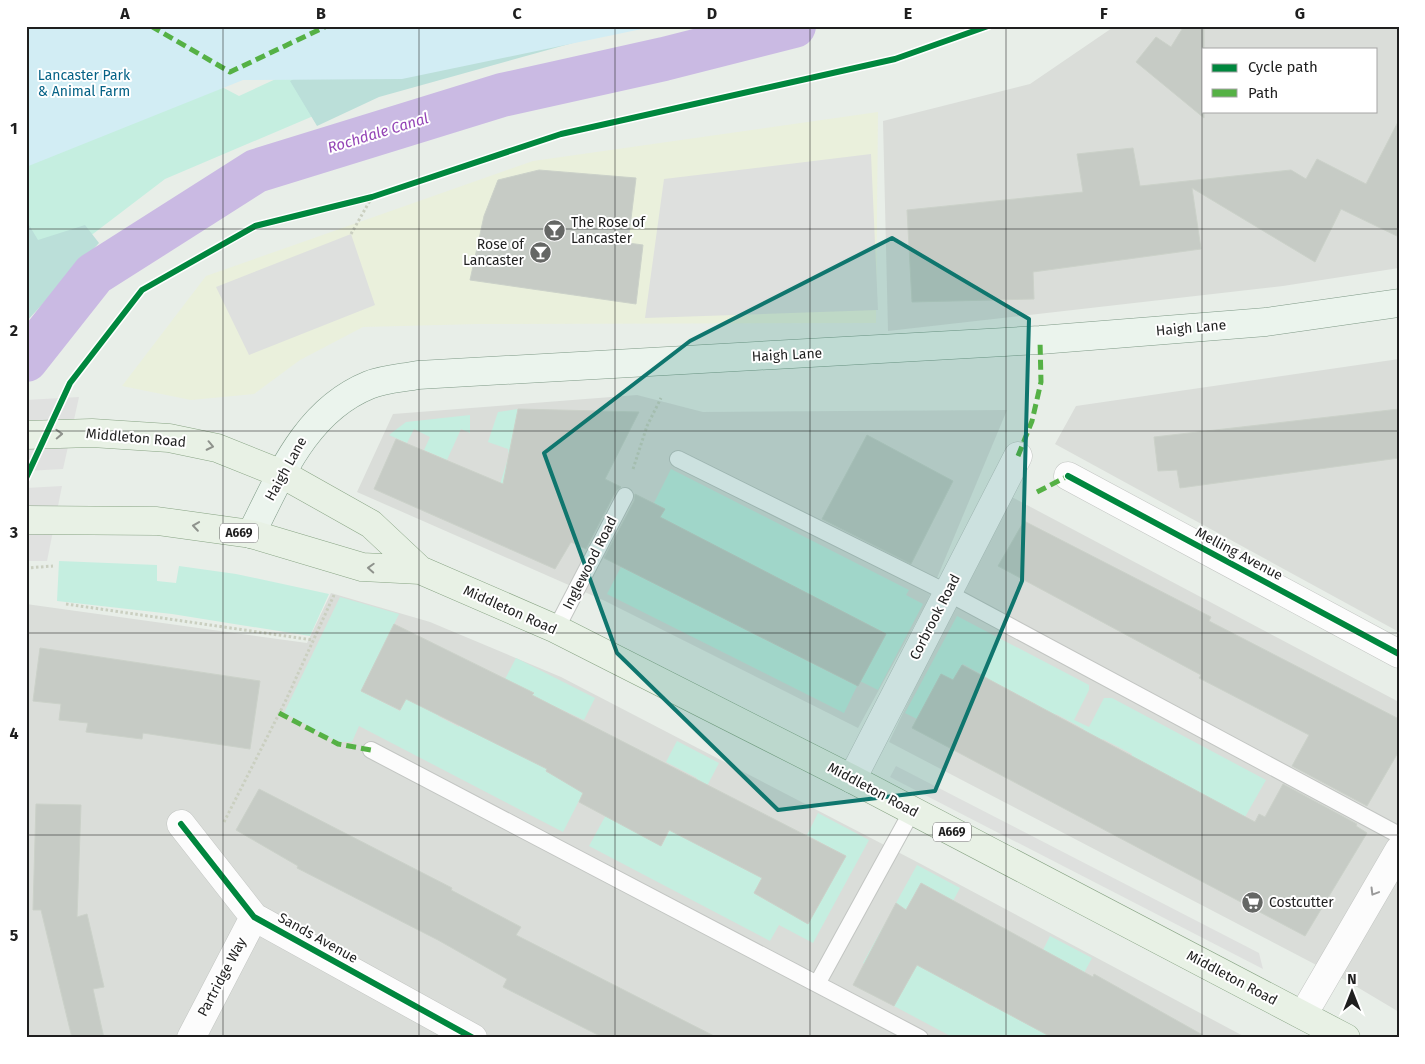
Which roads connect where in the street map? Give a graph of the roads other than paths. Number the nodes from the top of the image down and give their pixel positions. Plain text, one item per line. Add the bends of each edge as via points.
1 (1399, 304) edge
2 (26, 435) edge
3 (1018, 456) dead end
4 (678, 459) dead end
5 (282, 474) junction
6 (1068, 476) dead end
7 (625, 496) road end
8 (26, 520) edge
9 (251, 534) junction
10 (420, 570) junction
11 (948, 593) junction
12 (556, 630) junction
13 (1399, 654) edge
14 (371, 750) dead end
15 (852, 779) junction
16 (912, 811) junction
17 (181, 824) dead end
18 (1399, 836) edge
19 (1399, 850) edge
20 (254, 916) junction
21 (817, 984) junction
22 (1303, 1015) junction
23 (191, 1038) edge
24 (473, 1038) edge
25 (920, 1038) edge
26 (1346, 1038) edge

1 - 5 main road, Haigh Lane via 1266,322 1040,340 418,375 370,384 336,404 304,435
2 -> 5 main road, Middleton Road / A669 via 92,433 169,438 217,448
3 - 11 street, Corbrook Road
4 - 11 lane
5 - 9 main road, Haigh Lane
5 - 10 main road, Middleton Road / A669 via 371,524
6 - 13 street, Melling Avenue
7 - 12 lane, Inglewood Road
9 -> 8 main road, Middleton Road / A669 via 157,521
10 -> 9 main road, Middleton Road / A669 via 362,568
10 - 12 main road, Middleton Road / A669
11 - 15 street, Corbrook Road
11 - 18 lane
12 - 15 main road, Middleton Road / A669
14 - 21 lane
15 - 16 main road, Middleton Road / A669
16 - 21 lane
16 - 22 main road, Middleton Road / A669
17 - 20 street, Sands Avenue
19 -> 22 street
20 - 23 street, Partridge Way
20 - 24 street, Sands Avenue
21 - 25 lane
22 - 26 main road, Middleton Road / A669

